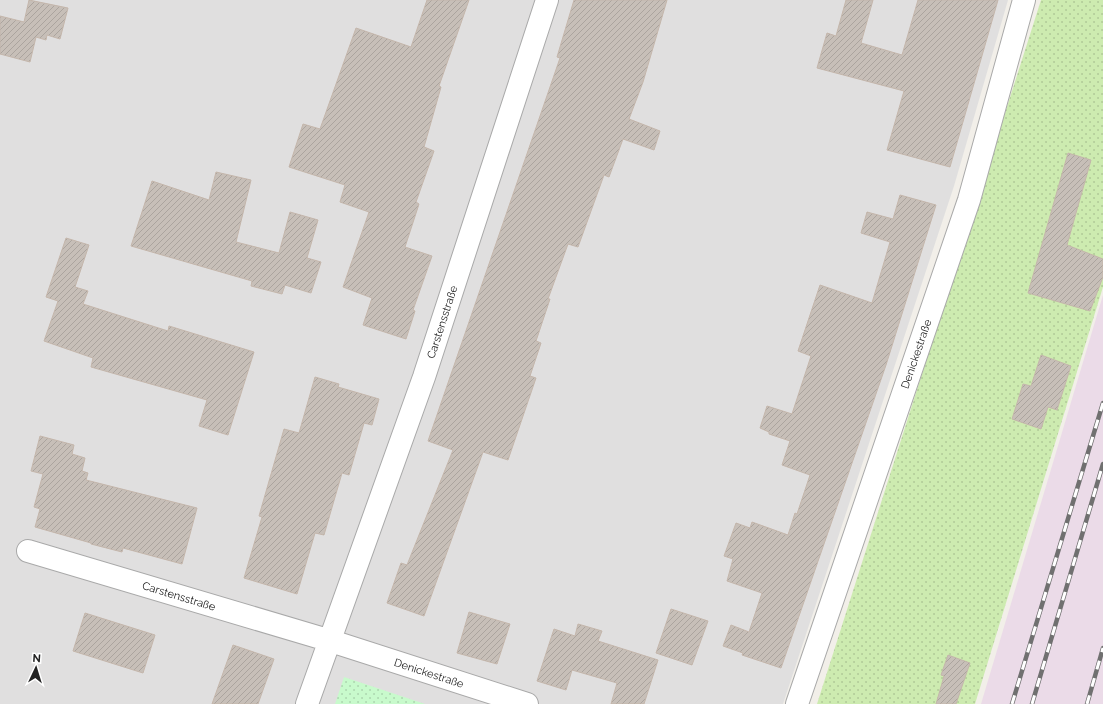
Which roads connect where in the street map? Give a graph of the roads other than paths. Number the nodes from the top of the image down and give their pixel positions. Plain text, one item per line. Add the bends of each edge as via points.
1 (547, 0) edge
2 (1024, 0) edge
3 (28, 551) dead end
4 (331, 641) junction
5 (307, 704) edge
6 (527, 704) edge
7 (797, 704) edge

1 - 4 street, Carstensstraße via 424,377
2 - 7 street, Denickestraße via 969,200
3 - 4 street, Carstensstraße
4 - 5 street, Carstensstraße
4 - 6 street, Denickestraße

